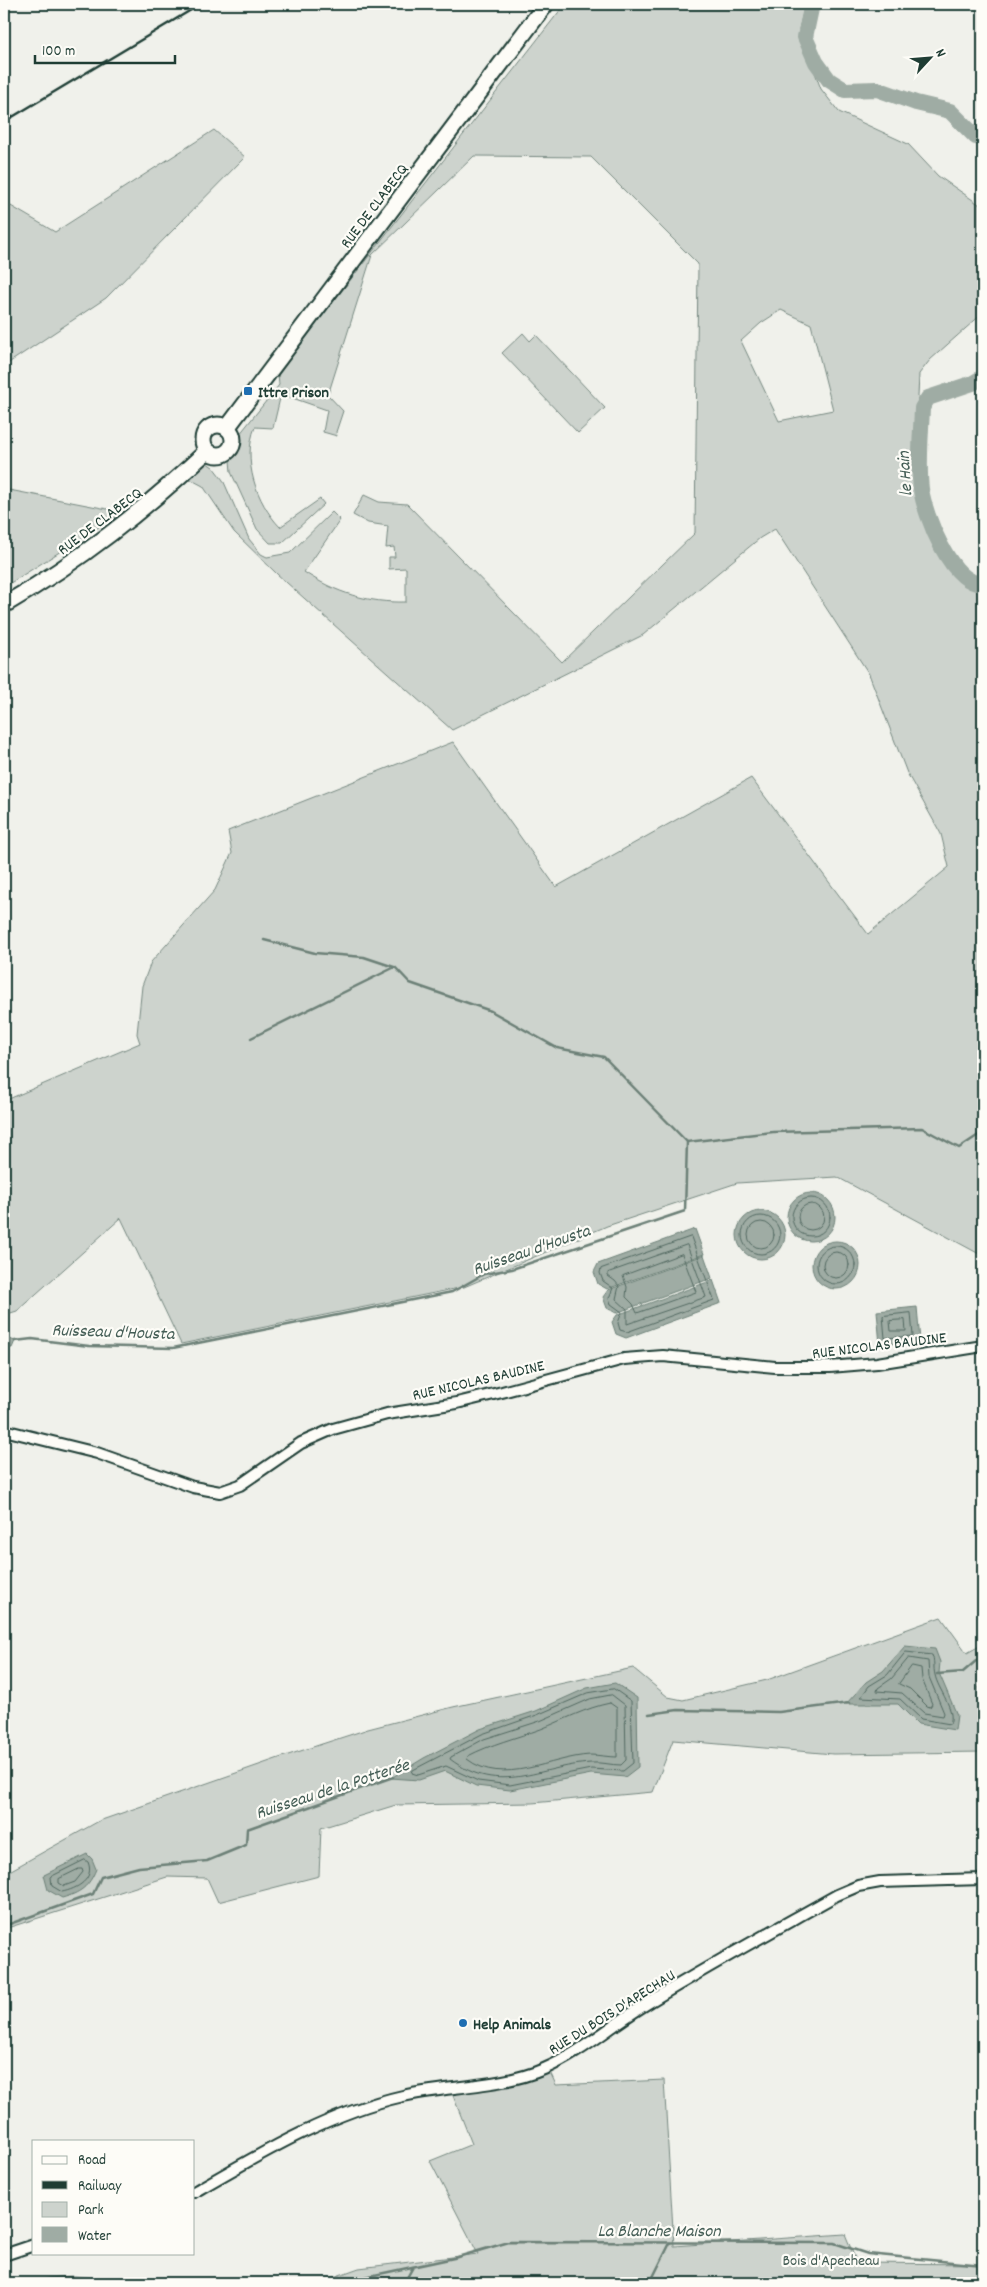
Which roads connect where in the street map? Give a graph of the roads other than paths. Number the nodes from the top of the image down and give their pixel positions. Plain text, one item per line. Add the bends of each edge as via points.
1 (546, 4) edge
2 (227, 428) junction
3 (207, 451) junction
4 (4, 605) edge
5 (983, 1346) edge
6 (4, 1430) edge
7 (983, 1878) edge
8 (195, 2191) edge
9 (32, 2246) edge
10 (4, 2255) edge

1 - 2 street, RUE DE CLABECQ
2 - 3 street via 218,424 208,428 202,436
2 - 3 street via 233,438 230,449 220,455
3 - 4 street, RUE DE CLABECQ via 120,528 68,566
5 - 6 street, RUE NICOLAS BAUDINE via 830,1367 775,1367 663,1356 624,1359 457,1403 387,1414 333,1429 301,1443 240,1485 220,1492 193,1488 97,1453
7 - 8 street, RUE DU BOIS D'APECHAU via 906,1880 858,1886 641,2007 550,2066 526,2076 423,2092 383,2102 330,2121 277,2146
9 - 10 street

